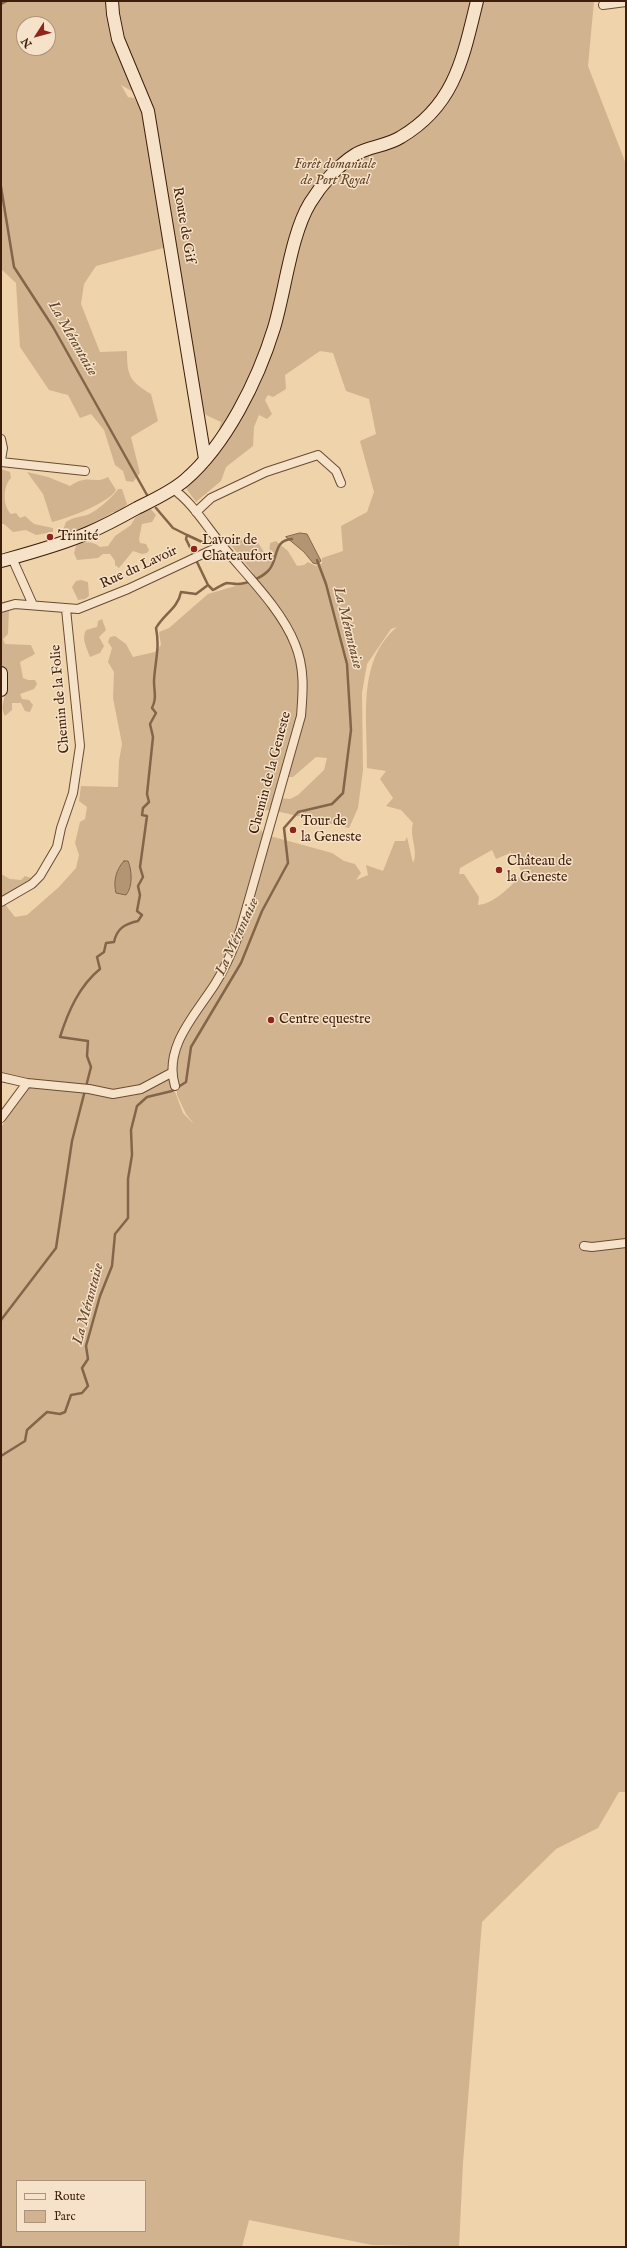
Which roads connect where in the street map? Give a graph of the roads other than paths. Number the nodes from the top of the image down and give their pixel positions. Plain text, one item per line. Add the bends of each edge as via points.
1 (112, 1) edge
2 (477, 1) edge
3 (626, 2) edge
4 (602, 5) dead end
5 (1, 439) edge
6 (205, 459) junction
7 (1, 461) edge
8 (85, 471) dead end
9 (341, 483) dead end
10 (173, 489) junction
11 (196, 512) junction
12 (222, 545) junction
13 (7, 560) edge
14 (33, 605) junction
15 (1, 608) edge
16 (66, 609) junction
17 (1, 673) edge
18 (1, 690) edge
19 (1, 902) edge
20 (171, 1073) junction
21 (1, 1077) edge
22 (27, 1083) junction
23 (175, 1086) dead end
24 (1, 1118) edge
25 (626, 1243) edge
26 (584, 1246) dead end

1 - 6 main road, Route de Gif via 118,39 148,111
2 - 6 main road via 465,51 447,95 435,110 401,137 356,154 338,169 310,204 300,225 274,328 248,390 231,422
3 - 4 street
5 - 7 street
6 - 10 main road
7 - 8 street
9 - 11 street via 336,472 318,455 266,472 211,498
10 - 11 street, Chemin de la Geneste
10 - 13 main road via 93,531
11 - 12 street, Chemin de la Geneste
12 - 16 street, Rue du Lavoir via 128,589 78,609
12 - 20 street, Chemin de la Geneste via 282,620 296,645 302,675 301,716 230,957 181,1036
13 - 14 street
14 - 15 street, Rue du Lavoir via 14,604
14 - 16 street, Rue du Lavoir
16 - 19 street, Chemin de la Folie via 80,746 73,793 57,847 40,876 32,884
17 - 18 main road
20 - 22 street via 141,1089 113,1094
20 - 23 street
21 - 22 street
22 - 24 street
25 - 26 street

